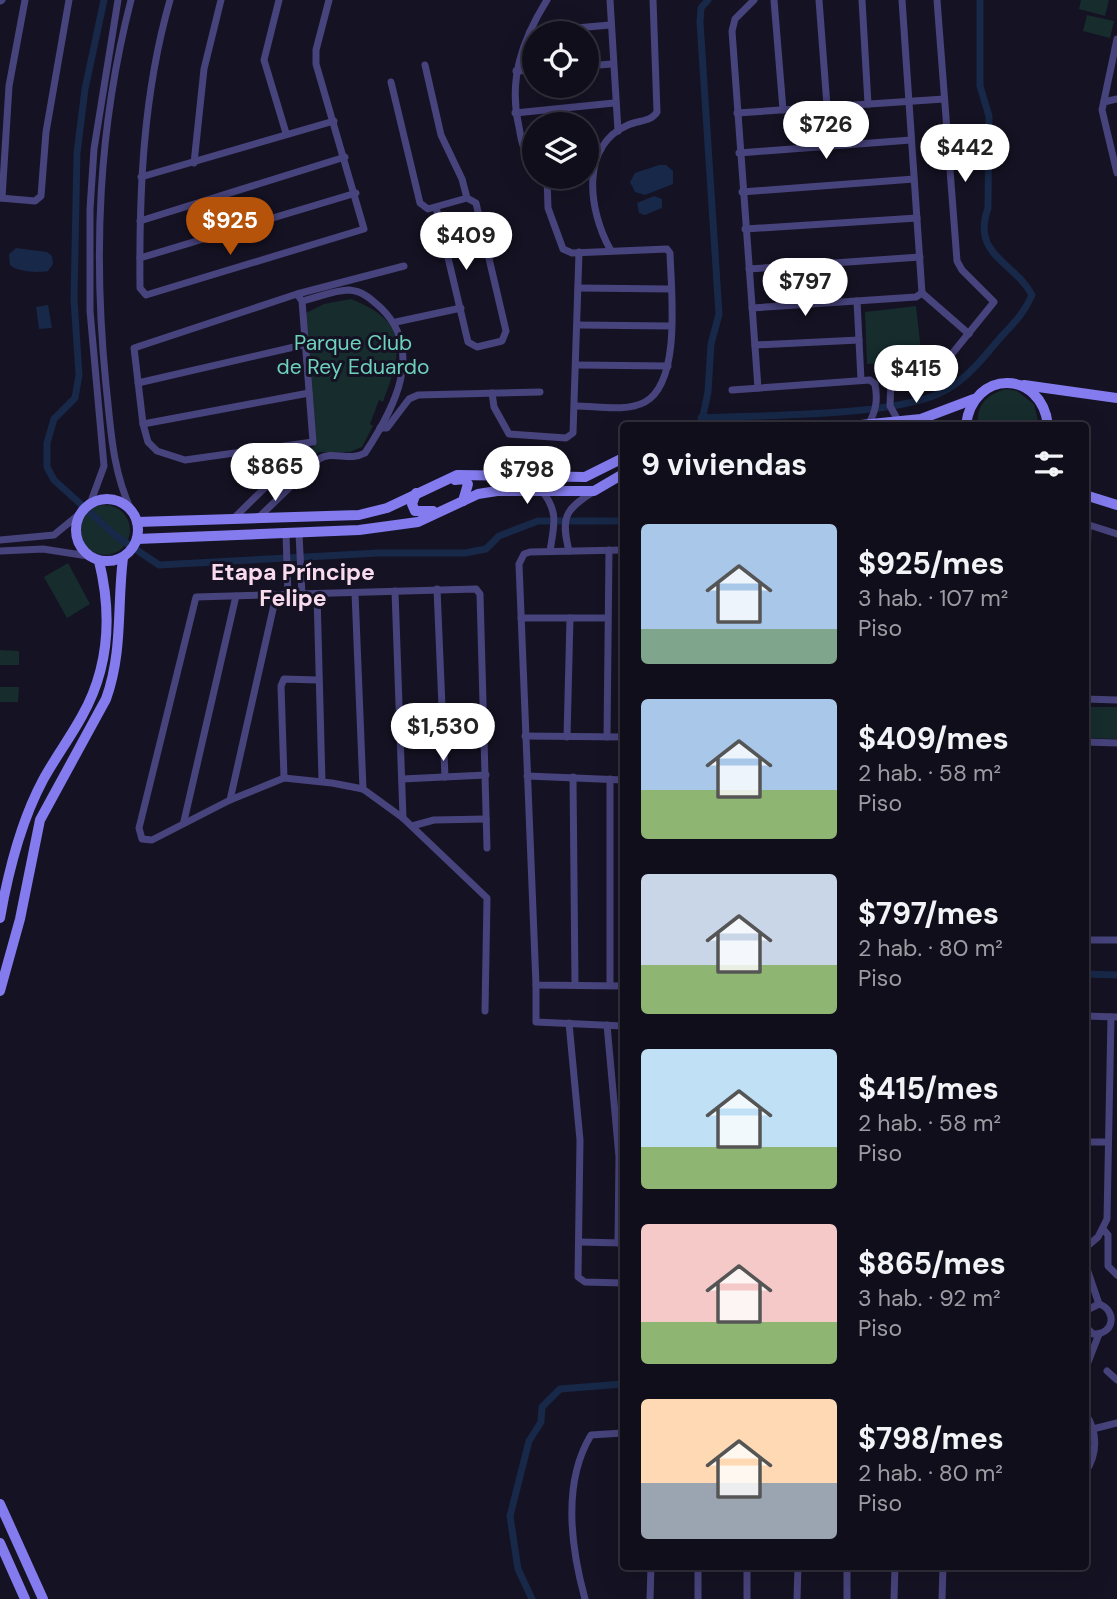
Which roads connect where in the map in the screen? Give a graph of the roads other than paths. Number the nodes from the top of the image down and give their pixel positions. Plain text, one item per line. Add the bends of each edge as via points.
1 (25, 0) edge
2 (69, 0) edge
3 (118, 0) edge
4 (131, 0) edge
5 (170, 0) edge
6 (221, 0) edge
7 (279, 0) edge
8 (329, 0) edge
9 (547, 0) edge
10 (610, 0) edge
11 (653, 0) edge
12 (754, 0) edge
13 (774, 0) edge
14 (819, 0) edge
15 (862, 0) edge
16 (902, 0) edge
17 (937, 0) edge
18 (536, 21) edge
19 (610, 25) junction
20 (599, 26) edge
21 (1117, 39) edge
22 (1116, 53) edge
23 (522, 54) edge
24 (612, 64) junction
25 (425, 65) dead end
26 (599, 65) edge
27 (516, 71) junction
28 (522, 71) edge
29 (391, 82) dead end
30 (944, 99) junction
31 (1117, 99) edge
32 (909, 102) junction
33 (1104, 102) junction
34 (614, 103) junction
35 (868, 104) junction
36 (827, 107) junction
37 (783, 110) junction
38 (516, 113) junction
39 (737, 113) junction
40 (334, 121) junction
41 (618, 131) junction
42 (286, 133) junction
43 (911, 140) junction
44 (522, 141) edge
45 (601, 149) joint
46 (1115, 149) edge
47 (739, 153) junction
48 (345, 158) junction
49 (194, 163) junction
50 (1117, 173) edge
51 (141, 177) junction
52 (914, 179) junction
53 (547, 189) edge
54 (742, 192) junction
55 (356, 194) junction
56 (1, 198) edge
57 (467, 198) junction
58 (436, 207) junction
59 (917, 218) junction
60 (140, 221) junction
61 (745, 229) junction
62 (610, 249) junction
63 (579, 252) junction
64 (920, 257) junction
65 (140, 258) junction
66 (404, 266) dead end
67 (748, 269) junction
68 (578, 288) junction
69 (671, 289) junction
70 (922, 292) junction
71 (299, 298) junction
72 (857, 301) junction
73 (461, 308) junction
74 (752, 308) junction
75 (396, 322) junction
76 (578, 325) junction
77 (671, 326) junction
78 (969, 334) junction
79 (859, 340) junction
80 (307, 344) junction
81 (755, 345) junction
82 (576, 365) junction
83 (668, 366) junction
84 (861, 380) junction
85 (138, 383) junction
86 (1016, 384) junction
87 (758, 388) junction
88 (732, 390) dead end
89 (540, 392) dead end
90 (309, 393) junction
91 (492, 393) junction
92 (1117, 398) edge
93 (974, 399) junction
94 (576, 406) junction
95 (870, 422) edge
96 (899, 422) joint
97 (967, 422) edge
98 (1047, 422) edge
99 (143, 424) junction
100 (380, 428) junction
101 (296, 446) junction
102 (620, 460) edge
103 (276, 476) junction
104 (620, 476) edge
105 (435, 484) junction
106 (288, 487) junction
107 (542, 491) junction
108 (594, 491) junction
109 (259, 492) junction
110 (416, 493) junction
111 (1089, 496) edge
112 (463, 501) junction
113 (90, 504) junction
114 (272, 504) junction
115 (1117, 505) edge
116 (451, 507) junction
117 (131, 510) junction
118 (82, 512) junction
119 (233, 519) junction
120 (258, 519) junction
121 (137, 522) junction
122 (1089, 526) edge
123 (299, 533) junction
124 (286, 534) junction
125 (1117, 534) edge
126 (137, 538) junction
127 (0, 540) edge
128 (609, 550) junction
129 (620, 550) edge
130 (0, 551) edge
131 (550, 551) junction
132 (569, 551) junction
133 (89, 555) junction
134 (123, 558) junction
135 (99, 561) junction
136 (288, 572) junction
137 (300, 572) junction
138 (438, 589) junction
139 (395, 591) junction
140 (355, 593) junction
141 (317, 594) junction
142 (302, 595) junction
143 (236, 596) junction
144 (276, 596) junction
145 (288, 596) junction
146 (522, 618) junction
147 (570, 618) junction
148 (607, 618) junction
149 (317, 680) junction
150 (1089, 699) edge
151 (1117, 700) edge
152 (525, 736) junction
153 (567, 737) junction
154 (607, 737) junction
155 (620, 737) edge
156 (1089, 742) edge
157 (1117, 743) edge
158 (486, 775) junction
159 (527, 776) junction
160 (445, 777) junction
161 (284, 778) junction
162 (573, 778) junction
163 (402, 779) junction
164 (610, 779) junction
165 (620, 780) edge
166 (321, 781) junction
167 (363, 789) junction
168 (230, 800) junction
169 (403, 818) junction
170 (486, 819) junction
171 (184, 821) junction
172 (412, 826) junction
173 (487, 848) dead end
174 (0, 918) edge
175 (1089, 940) edge
176 (1117, 940) edge
177 (575, 984) junction
178 (536, 985) junction
179 (610, 985) junction
180 (620, 986) edge
181 (0, 991) edge
182 (485, 1011) dead end
183 (1089, 1016) edge
184 (1114, 1017) edge
185 (569, 1023) junction
186 (607, 1025) junction
187 (620, 1026) edge
188 (1089, 1142) edge
189 (1108, 1142) junction
190 (1107, 1177) junction
191 (1117, 1177) edge
192 (1103, 1229) junction
193 (579, 1242) junction
194 (620, 1243) edge
195 (1089, 1244) edge
196 (1089, 1275) edge
197 (1117, 1275) edge
198 (620, 1283) edge
199 (1099, 1304) junction
200 (1089, 1306) edge
201 (1115, 1312) edge
202 (1114, 1327) edge
203 (1089, 1331) edge
204 (1099, 1334) junction
205 (1089, 1360) edge
206 (1107, 1371) dead end
207 (1117, 1380) edge
208 (1089, 1421) edge
209 (1117, 1423) edge
210 (1093, 1429) junction
211 (620, 1433) edge
212 (1089, 1464) edge
213 (0, 1504) edge
214 (0, 1543) edge
215 (651, 1570) edge
216 (698, 1570) edge
217 (747, 1570) edge
218 (798, 1570) edge
219 (847, 1570) edge
220 (895, 1570) edge
221 (943, 1570) edge
222 (24, 1599) edge
223 (43, 1599) edge
224 (585, 1599) edge
225 (650, 1599) edge
226 (698, 1599) edge
227 (747, 1599) edge
228 (797, 1599) edge
229 (847, 1599) edge
230 (894, 1599) edge
231 (942, 1599) edge

1 - 56 street via 9,86
2 - 56 street via 46,132 41,196 34,201
3 - 113 street via 103,82 90,209 90,311 104,466
4 - 117 street via 103,147 98,258 114,466
5 - 51 street via 149,95
6 - 49 street via 204,69
7 - 42 street via 264,60
8 - 40 street via 315,58
9 - 18 street
10 - 19 street
11 - 41 street via 657,112 653,118
12 - 39 street via 733,24
13 - 37 street
14 - 36 street
15 - 35 street
16 - 32 street
17 - 30 street
19 - 20 street
19 - 24 street
21 - 22 street
22 - 33 street
23 - 27 street
24 - 26 street
24 - 34 street
25 - 57 street via 441,135
27 - 28 street
27 - 38 street
29 - 58 street via 420,203 428,209
30 - 32 street
30 - 78 street via 957,261 995,302
31 - 33 street
32 - 35 street
32 - 43 street
33 - 46 street via 1102,110
34 - 38 street
34 - 41 street
35 - 36 street
36 - 37 street
37 - 39 street
38 - 44 street
39 - 47 street
40 - 42 street
40 - 48 street
41 - 45 street
42 - 49 street
43 - 47 street
43 - 52 street
45 - 62 street via 593,174 594,202
46 - 50 street
47 - 54 street
48 - 55 street
48 - 60 street
49 - 51 street
51 - 60 street
52 - 54 street
52 - 59 street
53 - 63 street via 557,240 567,251
54 - 61 street
55 - 65 street
55 - 65 street via 365,225 362,232 168,290 142,293
57 - 58 street
57 - 73 street via 477,203 505,338 470,346
58 - 73 street
59 - 61 street
59 - 64 street
60 - 65 street
61 - 67 street
62 - 63 street
62 - 69 street via 669,250
63 - 68 street
64 - 67 street
64 - 70 street
66 - 71 street
67 - 74 street
68 - 69 street
68 - 76 street
69 - 77 street
70 - 72 street via 916,297
70 - 78 street
71 - 75 street via 357,291 369,296
71 - 80 street
71 - 85 street via 134,348
72 - 74 street
72 - 79 street
73 - 75 street
74 - 81 street
75 - 100 street via 403,342 403,366
76 - 77 street
76 - 82 street
77 - 83 street
78 - 96 street via 932,369 891,380 890,406
79 - 81 street
79 - 84 street
80 - 85 street
80 - 90 street
81 - 87 street
82 - 83 street
82 - 94 street
83 - 94 street via 659,390 646,402 630,407
84 - 87 street
84 - 95 street via 874,382 877,392
85 - 99 street
86 - 92 street
86 - 93 street via 993,385
86 - 98 street via 1040,399
87 - 88 street
89 - 91 street
90 - 99 street
90 - 101 street via 313,442
91 - 94 street via 504,430 516,436 569,437
91 - 100 street via 418,395 387,428
93 - 96 street via 921,419
93 - 97 street
99 - 101 street via 148,442 157,451 185,460
100 - 106 street via 365,453 350,458 324,456
101 - 103 street via 291,462
102 - 105 street via 585,477 472,474
103 - 106 street
103 - 109 street
104 - 108 street
105 - 110 street
105 - 112 street via 466,480 469,488
106 - 114 street
107 - 108 street
107 - 112 street via 497,491
107 - 131 street via 555,514
108 - 132 street via 570,506 565,533
109 - 114 street
109 - 119 street
110 - 116 street via 412,508 418,512
110 - 120 street via 387,508 359,515
111 - 115 street
112 - 116 street
113 - 117 street via 104,499 119,501
113 - 118 street
114 - 120 street
116 - 123 street via 418,522
117 - 121 street
118 - 127 street via 54,536
118 - 133 street via 76,535
119 - 120 street
119 - 121 street
121 - 126 street
122 - 125 street
123 - 124 street
123 - 137 street
124 - 126 street
124 - 136 street
126 - 134 street
128 - 129 street
128 - 132 street
128 - 148 street
130 - 133 street via 43,549
131 - 132 street
131 - 146 street via 530,552 520,560
133 - 135 street
134 - 135 street
134 - 181 street via 114,678 40,820
135 - 174 street via 107,625 97,686 30,808
136 - 137 street
136 - 145 street
137 - 142 street
138 - 139 street
138 - 158 street via 472,587 480,594
138 - 160 street
139 - 140 street
139 - 163 street
140 - 141 street
140 - 167 street
141 - 142 street
141 - 149 street
142 - 145 street
143 - 144 street
143 - 171 street
143 - 171 street via 205,595 193,601 139,834 152,840
144 - 145 street
144 - 168 street
146 - 147 street
146 - 152 street
147 - 148 street
147 - 153 street
148 - 154 street
149 - 161 street via 292,677 284,679 281,686
149 - 166 street
150 - 151 street
152 - 153 street
152 - 159 street
153 - 154 street
154 - 155 street
156 - 157 street
158 - 160 street
158 - 170 street
159 - 162 street
159 - 178 street
160 - 163 street
161 - 166 street
161 - 168 street
162 - 164 street
162 - 177 street
163 - 169 street
164 - 165 street
164 - 179 street
166 - 167 street
167 - 169 street
168 - 171 street
169 - 172 street
170 - 172 street via 434,820
170 - 173 street
172 - 182 street via 487,898
175 - 176 street
177 - 178 street
177 - 179 street
178 - 185 street via 536,1022
179 - 180 street
183 - 184 street
184 - 189 street
185 - 186 street
185 - 193 street via 580,1139
186 - 187 street
186 - 194 street via 619,1157
188 - 189 street
189 - 190 street
190 - 191 street
190 - 192 street
192 - 195 street
192 - 197 street via 1108,1235 1108,1266
193 - 194 street
193 - 198 street via 580,1280
196 - 199 street
199 - 200 street
199 - 201 street
201 - 202 street
202 - 204 street
203 - 204 street
204 - 205 street
206 - 207 street
208 - 210 street
209 - 210 street
210 - 212 street
211 - 224 street via 591,1436 576,1479 573,1534
213 - 223 street
214 - 222 street
215 - 225 street
216 - 226 street
217 - 227 street
218 - 228 street
219 - 229 street
220 - 230 street
221 - 231 street

